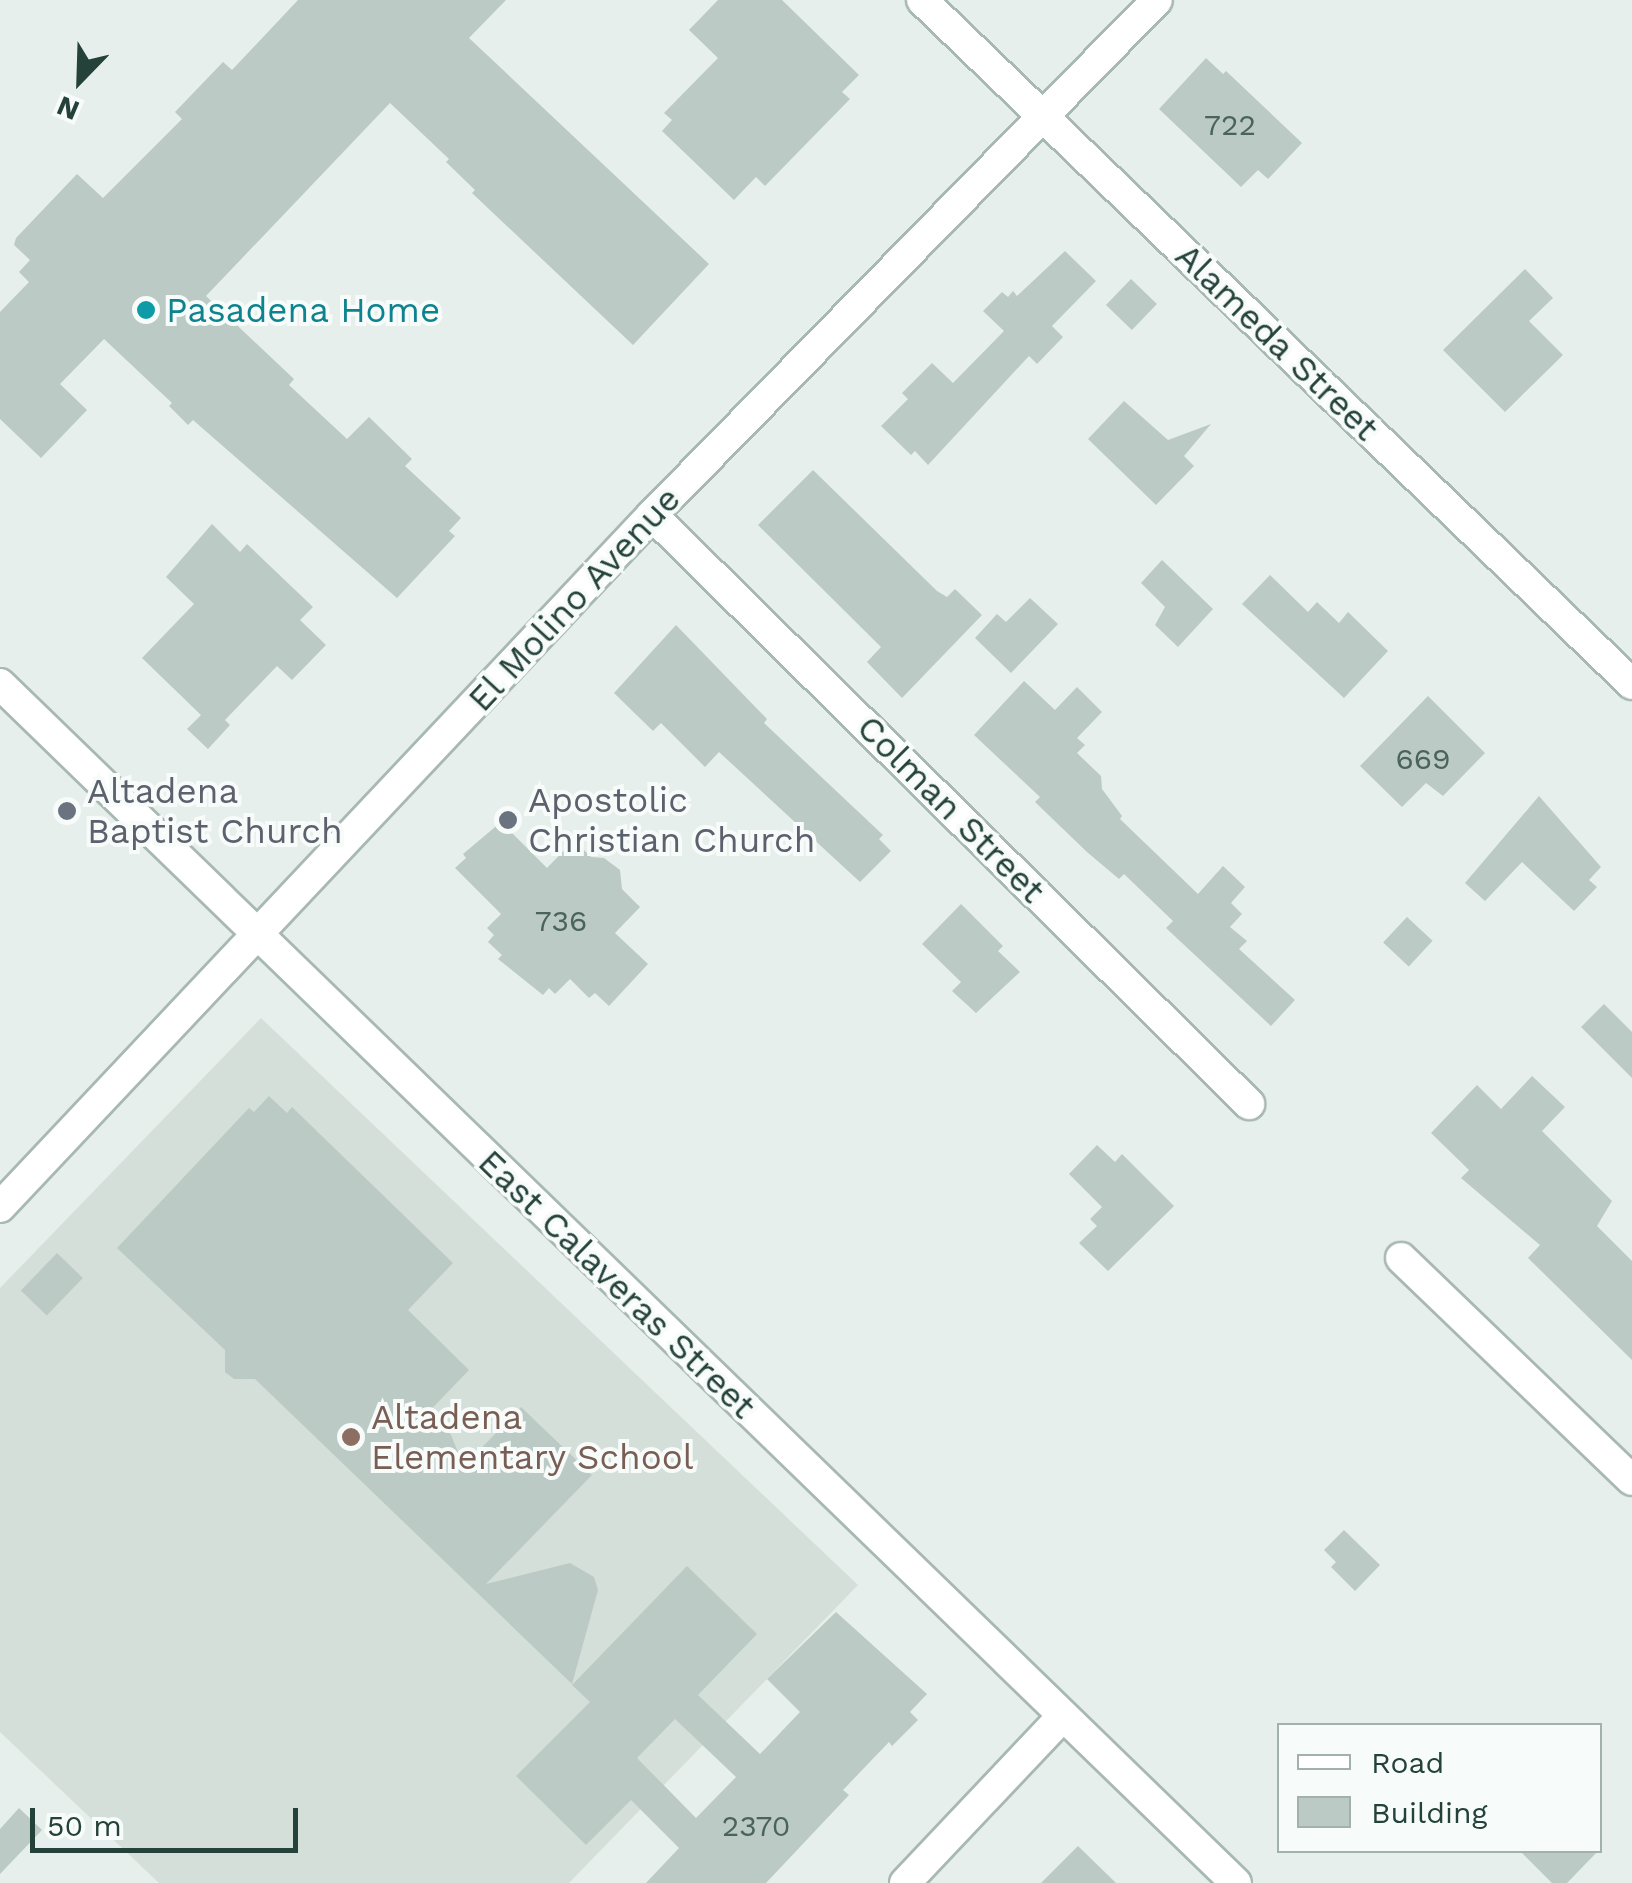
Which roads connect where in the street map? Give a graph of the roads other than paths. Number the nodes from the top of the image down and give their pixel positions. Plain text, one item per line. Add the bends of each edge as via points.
1 (922, 0) edge
2 (1157, 0) edge
3 (1044, 116) junction
4 (652, 515) junction
5 (0, 684) edge
6 (1632, 684) edge
7 (257, 936) junction
8 (1249, 1104) dead end
9 (0, 1207) edge
10 (1401, 1258) dead end
11 (1632, 1480) edge
12 (1063, 1716) junction
13 (904, 1883) edge
14 (1236, 1883) edge

1 - 3 street, Alameda Street
2 - 3 street, El Molino Avenue
3 - 4 street, El Molino Avenue
3 - 6 street, Alameda Street
4 - 7 street, El Molino Avenue
4 - 8 street, Colman Street
5 - 7 street, East Calaveras Street
7 - 9 street, El Molino Avenue
7 - 12 street, East Calaveras Street
10 - 11 street
12 - 13 street
12 - 14 street, East Calaveras Street

